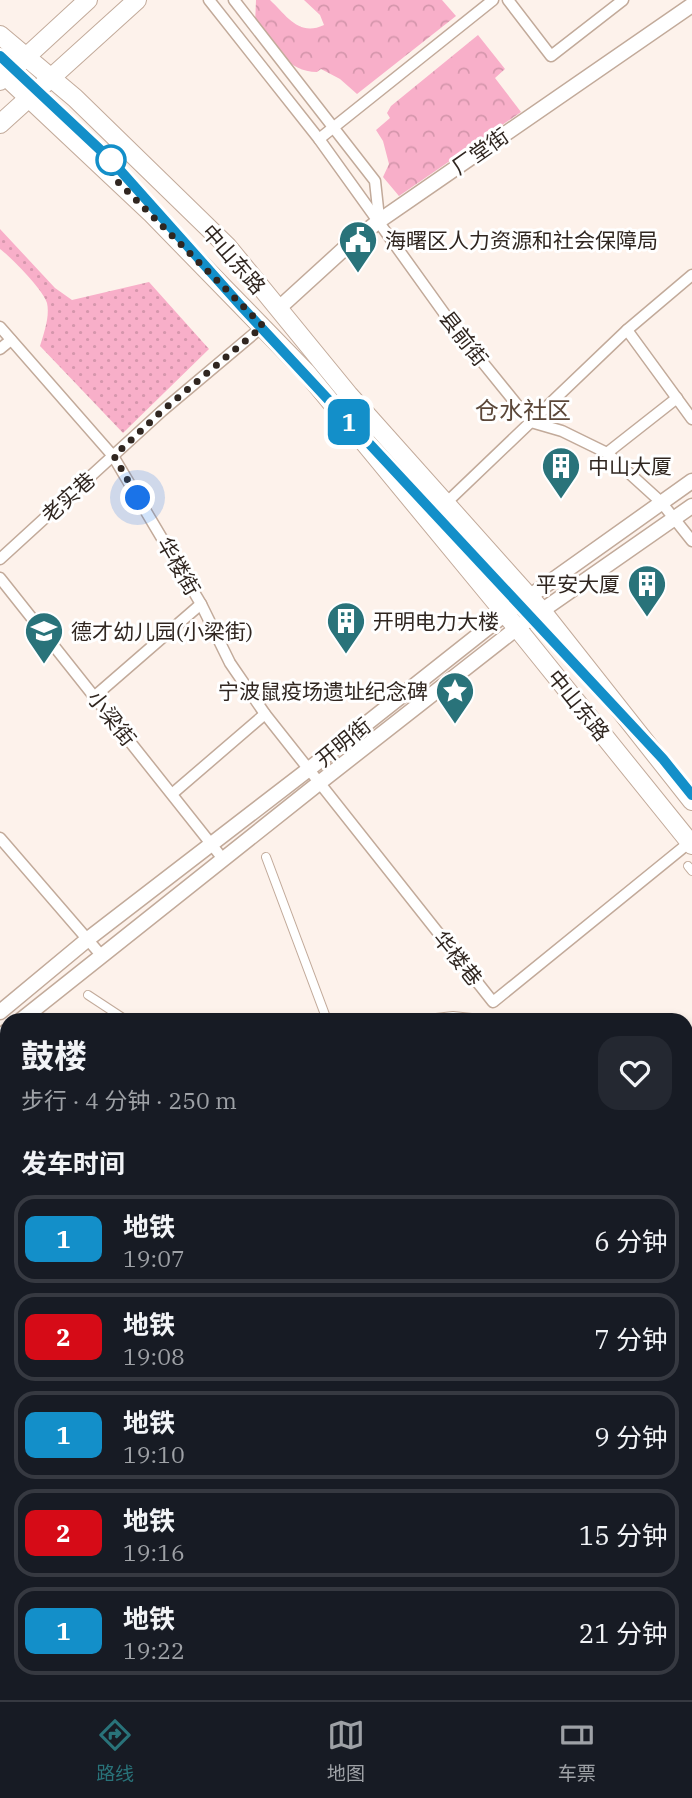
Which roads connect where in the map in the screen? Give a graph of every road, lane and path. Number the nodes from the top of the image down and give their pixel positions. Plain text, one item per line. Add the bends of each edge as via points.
1 (88, 0) edge
2 (137, 0) edge
3 (209, 0) edge
4 (233, 0) edge
5 (493, 0) edge
6 (508, 0) edge
7 (622, 0) edge
8 (692, 5) edge
9 (0, 35) edge
10 (27, 56) junction
11 (2, 76) edge
12 (51, 76) junction
13 (28, 97) junction
14 (0, 124) edge
15 (334, 128) junction
16 (319, 139) junction
17 (379, 221) junction
18 (692, 275) edge
19 (278, 309) junction
20 (263, 326) junction
21 (0, 327) edge
22 (627, 330) junction
23 (11, 340) junction
24 (0, 349) edge
25 (677, 398) junction
26 (692, 419) edge
27 (531, 422) junction
28 (607, 453) junction
29 (114, 456) junction
30 (692, 481) edge
31 (661, 502) junction
32 (446, 503) junction
33 (692, 506) edge
34 (675, 518) junction
35 (692, 541) edge
36 (0, 559) edge
37 (0, 578) edge
38 (529, 597) junction
39 (201, 604) junction
40 (542, 611) junction
41 (505, 614) junction
42 (517, 628) junction
43 (95, 696) junction
44 (265, 714) junction
45 (309, 769) junction
46 (318, 783) junction
47 (172, 794) junction
48 (692, 801) edge
49 (0, 838) edge
50 (691, 843) edge
51 (212, 844) junction
52 (266, 857) dead end
53 (223, 859) junction
54 (88, 939) junction
55 (101, 955) junction
56 (88, 996) dead end
57 (0, 1012) edge
58 (30, 1013) edge
59 (115, 1013) edge
60 (324, 1013) edge

1 - 10 main road
2 - 12 main road
3 - 16 street, 县前街
4 - 15 street, 县前街
5 - 15 street
6 - 7 street via 551,56
8 - 17 street, 厂堂街
9 - 10 main road, 中山东路
10 - 11 main road
10 - 12 main road, 中山东路
11 - 13 main road, 中山东路
12 - 13 main road
12 - 19 main road, 中山东路 via 228,247
13 - 14 main road
13 - 20 main road, 中山东路
15 - 16 street
15 - 17 street, 县前街 via 375,181
16 - 17 street, 县前街
17 - 19 street, 厂堂街
17 - 27 street, 县前街 via 454,327
18 - 22 street
19 - 32 main road, 中山东路
20 - 29 street, 老实巷
20 - 41 main road, 中山东路
21 - 23 street, 华楼街
22 - 25 street
22 - 27 street
23 - 24 street
23 - 29 street, 华楼街
25 - 26 street
25 - 28 street
27 - 28 street
27 - 32 street
28 - 31 street
29 - 36 street, 老实巷
29 - 39 street, 华楼街
30 - 31 street, 开明街
31 - 34 street
31 - 38 street, 开明街
32 - 38 main road, 中山东路
33 - 34 street, 开明街
34 - 35 street
34 - 40 street, 开明街
37 - 43 street, 小梁街
38 - 40 main road, 中山东路
38 - 41 street, 开明街
39 - 43 street
39 - 44 street, 华楼街 via 230,663
40 - 42 street, 开明街
40 - 48 main road, 中山东路
41 - 42 main road, 中山东路
41 - 45 street, 开明街
42 - 46 street, 开明街
42 - 50 main road, 中山东路
43 - 47 street, 小梁街
44 - 45 street, 华楼街
44 - 47 street
45 - 46 street, 华楼街
45 - 51 street, 开明街
46 - 50 street, 华楼巷 via 493,1002
46 - 53 street, 开明街
47 - 51 street, 小梁街
49 - 54 street
51 - 53 street, 小梁街
51 - 54 street, 开明街
52 - 60 street
53 - 55 street, 开明街
54 - 55 street
54 - 57 street, 开明街
55 - 58 street, 开明街
56 - 59 street

